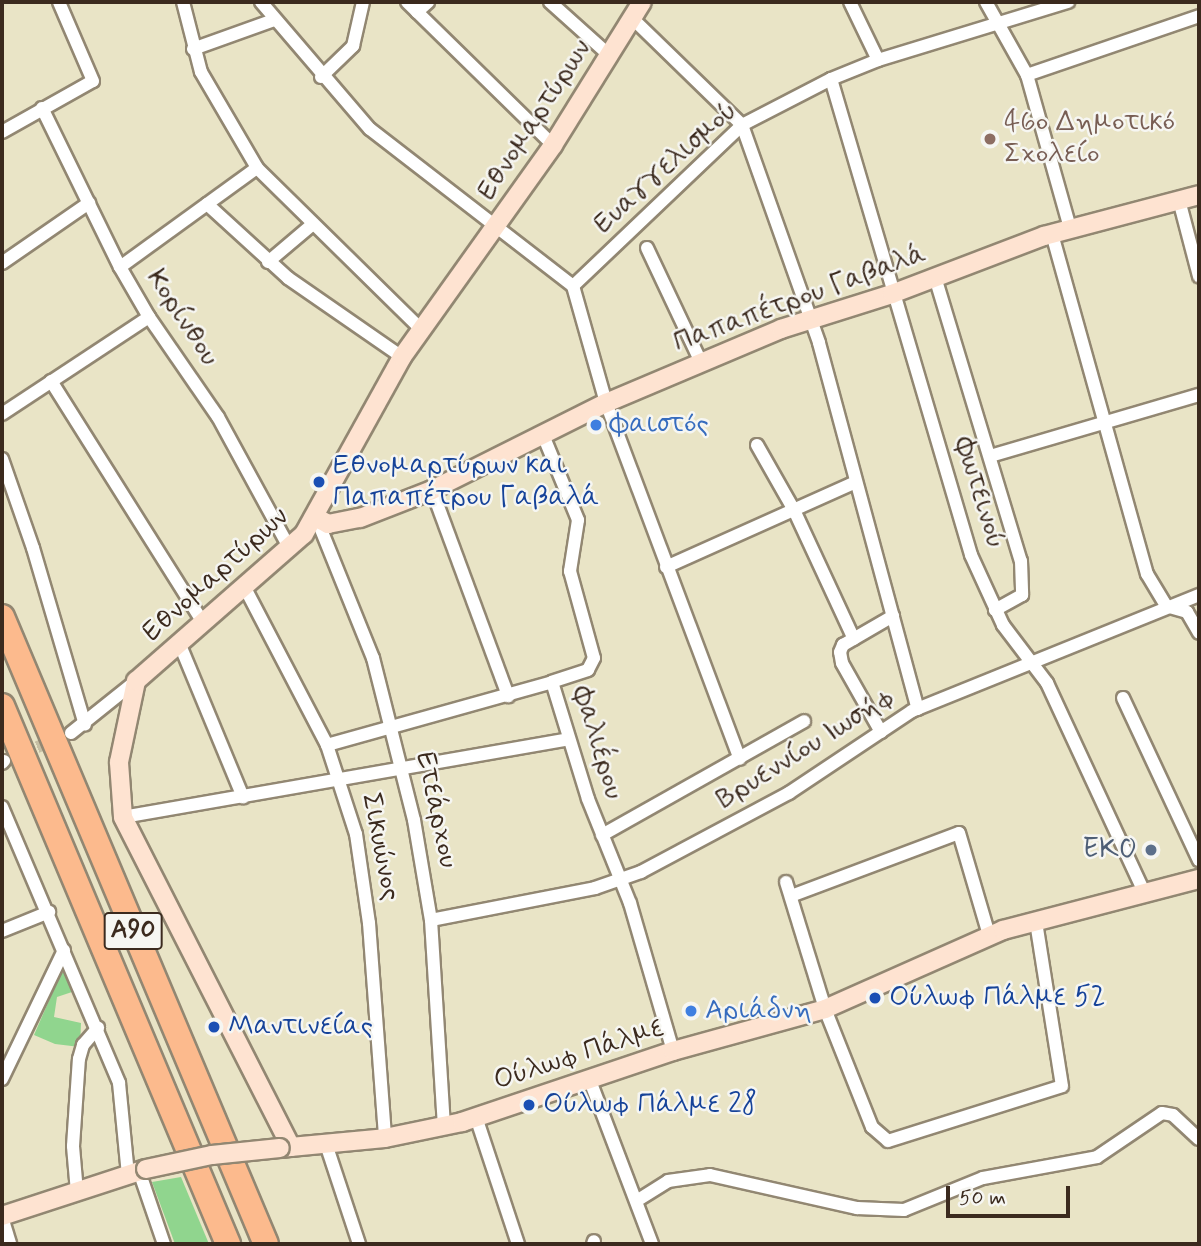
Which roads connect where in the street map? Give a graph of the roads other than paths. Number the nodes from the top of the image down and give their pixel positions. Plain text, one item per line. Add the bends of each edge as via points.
1 (59, 2) edge
2 (183, 2) edge
3 (261, 2) edge
4 (363, 2) edge
5 (407, 2) edge
6 (428, 2) edge
7 (550, 2) edge
8 (642, 2) edge
9 (850, 2) edge
10 (986, 2) edge
11 (1068, 2) edge
12 (417, 12) junction
13 (1199, 16) edge
14 (632, 18) junction
15 (274, 20) junction
16 (995, 24) junction
17 (193, 49) junction
18 (608, 55) junction
19 (878, 60) junction
20 (1027, 75) junction
21 (321, 77) junction
22 (831, 79) junction
23 (42, 108) junction
24 (742, 125) junction
25 (2, 132) edge
26 (553, 145) junction
27 (257, 168) junction
28 (1199, 195) edge
29 (1179, 200) junction
30 (89, 203) junction
31 (207, 204) junction
32 (313, 224) junction
33 (496, 228) junction
34 (1061, 231) junction
35 (647, 248) dead end
36 (268, 261) junction
37 (2, 263) edge
38 (120, 267) junction
39 (1199, 276) edge
40 (935, 277) junction
41 (573, 286) junction
42 (892, 294) junction
43 (149, 317) junction
44 (811, 320) junction
45 (421, 329) junction
46 (401, 357) junction
47 (701, 362) junction
48 (51, 382) junction
49 (1199, 395) edge
50 (606, 403) junction
51 (2, 414) edge
52 (1105, 422) junction
53 (543, 435) junction
54 (757, 444) dead end
55 (990, 456) junction
56 (2, 459) edge
57 (856, 482) junction
58 (432, 490) junction
59 (794, 510) junction
60 (315, 517) junction
61 (290, 549) junction
62 (666, 567) junction
63 (245, 587) junction
64 (1199, 595) edge
65 (1166, 606) junction
66 (995, 610) junction
67 (894, 616) junction
68 (2, 617) edge
69 (204, 625) junction
70 (1199, 633) edge
71 (854, 639) junction
72 (180, 645) junction
73 (1036, 664) junction
74 (136, 681) junction
75 (552, 682) junction
76 (508, 696) junction
77 (1123, 698) dead end
78 (2, 706) edge
79 (918, 709) junction
80 (804, 721) dead end
81 (85, 725) junction
82 (394, 728) junction
83 (881, 732) junction
84 (71, 733) tunnel mouth
85 (568, 739) junction
86 (327, 745) junction
87 (740, 759) junction
88 (402, 768) junction
89 (341, 778) junction
90 (243, 797) junction
91 (2, 807) edge
92 (123, 817) junction
93 (602, 835) junction
94 (1199, 860) edge
95 (1199, 879) edge
96 (621, 880) junction
97 (786, 882) dead end
98 (1145, 894) junction
99 (791, 896) junction
100 (49, 912) junction
101 (431, 920) junction
102 (1036, 922) junction
103 (2, 931) edge
104 (989, 935) junction
105 (64, 950) junction
106 (825, 1009) junction
107 (98, 1028) junction
108 (673, 1051) junction
109 (589, 1078) junction
110 (2, 1079) edge
111 (476, 1117) junction
112 (444, 1126) junction
113 (385, 1138) junction
114 (1199, 1139) edge
115 (326, 1144) junction
116 (286, 1148) junction
117 (138, 1171) junction
118 (77, 1192) junction
119 (638, 1200) junction
120 (2, 1217) edge
121 (10, 1244) edge
122 (164, 1244) edge
123 (228, 1244) edge
124 (266, 1244) edge
125 (359, 1244) edge
126 (518, 1244) edge
127 (652, 1244) edge

1 - 23 street via 93,81
2 - 17 street
3 - 15 street
4 - 21 street via 353,46
5 - 12 street
6 - 12 street
7 - 18 street
8 - 14 street, Εθνομαρτύρων
9 - 19 street
10 - 16 street
11 - 16 street, Ευαγγελισμού
12 - 26 street
13 - 20 street
14 - 18 street, Εθνομαρτύρων
14 - 24 street
15 - 17 street
15 - 21 street
16 - 19 street, Ευαγγελισμού
16 - 20 street
17 - 27 street via 208,88
18 - 26 street, Εθνομαρτύρων
19 - 22 street, Ευαγγελισμού
20 - 34 street
21 - 33 street via 370,130
22 - 24 street, Ευαγγελισμού
22 - 42 street, Φωτεινού
23 - 25 street
23 - 30 street, Κορίνθου
24 - 41 street, Ευαγγελισμού
24 - 44 street
26 - 33 street, Εθνομαρτύρων
27 - 31 street
27 - 32 street
28 - 29 street, Παπαπέτρου Γαβαλά
29 - 34 street, Παπαπέτρου Γαβαλά
29 - 39 street
30 - 37 street
30 - 38 street, Κορίνθου
31 - 36 street
31 - 38 street
32 - 36 street
32 - 45 street
33 - 41 street
33 - 45 street, Εθνομαρτύρων
34 - 40 street, Παπαπέτρου Γαβαλά
34 - 52 street
35 - 47 street
36 - 46 street
38 - 43 street, Κορίνθου
40 - 42 street, Παπαπέτρου Γαβαλά
40 - 55 street
41 - 50 street
42 - 44 street, Παπαπέτρου Γαβαλά
42 - 66 street, Φωτεινού via 960,526
43 - 48 street
43 - 61 street, Κορίνθου via 218,417
44 - 47 street, Παπαπέτρου Γαβαλά
44 - 57 street
45 - 46 street, Εθνομαρτύρων
46 - 60 street, Εθνομαρτύρων
47 - 50 street, Παπαπέτρου Γαβαλά
48 - 51 street
48 - 69 street
49 - 52 street
50 - 53 street, Παπαπέτρου Γαβαλά
50 - 62 street
52 - 55 street
52 - 65 street via 1144,567
53 - 58 street, Παπαπέτρου Γαβαλά
53 - 75 street, Φαλιέρου via 578,520 570,571 594,658 588,670
54 - 59 street
55 - 66 street via 1024,583 1021,595
56 - 81 street
57 - 59 street
57 - 67 street
58 - 60 street, Παπαπέτρου Γαβαλά via 360,519 328,524
58 - 76 street
59 - 62 street
59 - 71 street
60 - 61 street, Εθνομαρτύρων
60 - 82 street, Ετεάρχου via 369,647
61 - 63 street, Εθνομαρτύρων
62 - 87 street
63 - 69 street, Εθνομαρτύρων
63 - 86 street, Σικυώνος
64 - 65 street, Βρυεννίου Ιωσήφ
65 - 70 street via 1187,612
65 - 73 street, Βρυεννίου Ιωσήφ
66 - 73 street, Φωτεινού
67 - 71 street
67 - 79 street
68 - 124 highway, Α90
69 - 72 street, Εθνομαρτύρων
71 - 83 street via 841,649 841,660
72 - 74 street, Εθνομαρτύρων
72 - 90 street
73 - 79 street, Βρυεννίου Ιωσήφ
73 - 98 street, Φωτεινού
74 - 81 street
74 - 92 street, Εθνομαρτύρων via 119,762
75 - 76 street
75 - 85 street, Φαλιέρου
76 - 82 street
77 - 94 street
78 - 123 highway, Α90
79 - 83 street, Βρυεννίου Ιωσήφ
80 - 87 street
81 - 84 street
82 - 86 street
82 - 88 street, Ετεάρχου
83 - 96 street, Βρυεννίου Ιωσήφ via 781,798
85 - 88 street
85 - 93 street, Φαλιέρου
86 - 89 street, Σικυώνος
87 - 93 street
88 - 89 street
88 - 101 street, Ετεάρχου
89 - 90 street
89 - 113 street, Σικυώνος via 365,888
90 - 92 street
91 - 100 street
92 - 116 street, Εθνομαρτύρων
93 - 96 street, Φαλιέρου
95 - 98 street, Ούλωφ Πάλμε
96 - 101 street, Βρυεννίου Ιωσήφ
96 - 108 street, Φαλιέρου
97 - 99 street
98 - 102 street, Ούλωφ Πάλμε
99 - 104 street via 959,832
99 - 106 street
100 - 103 street
100 - 105 street
101 - 112 street, Ετεάρχου
102 - 104 street, Ούλωφ Πάλμε
102 - 106 street via 1062,1086 894,1141 881,1138 872,1128
104 - 106 street, Ούλωφ Πάλμε
105 - 107 street
105 - 110 street
106 - 108 street, Ούλωφ Πάλμε
107 - 117 street via 123,1097
107 - 118 street via 83,1045 79,1059 73,1146
108 - 109 street, Ούλωφ Πάλμε
109 - 111 street, Ούλωφ Πάλμε
109 - 119 street
111 - 112 street, Ούλωφ Πάλμε
111 - 126 street
112 - 113 street, Ούλωφ Πάλμε
113 - 115 street, Ούλωφ Πάλμε
114 - 119 street via 1173,1115 1162,1113 1090,1160 997,1174 923,1205 895,1211 849,1207 709,1175 668,1181
115 - 116 street, Ούλωφ Πάλμε
115 - 125 street
116 - 117 street, Ούλωφ Πάλμε, bridge via 212,1155
117 - 118 street, Ούλωφ Πάλμε
117 - 122 street
118 - 120 street, Ούλωφ Πάλμε
119 - 127 street
120 - 121 street

